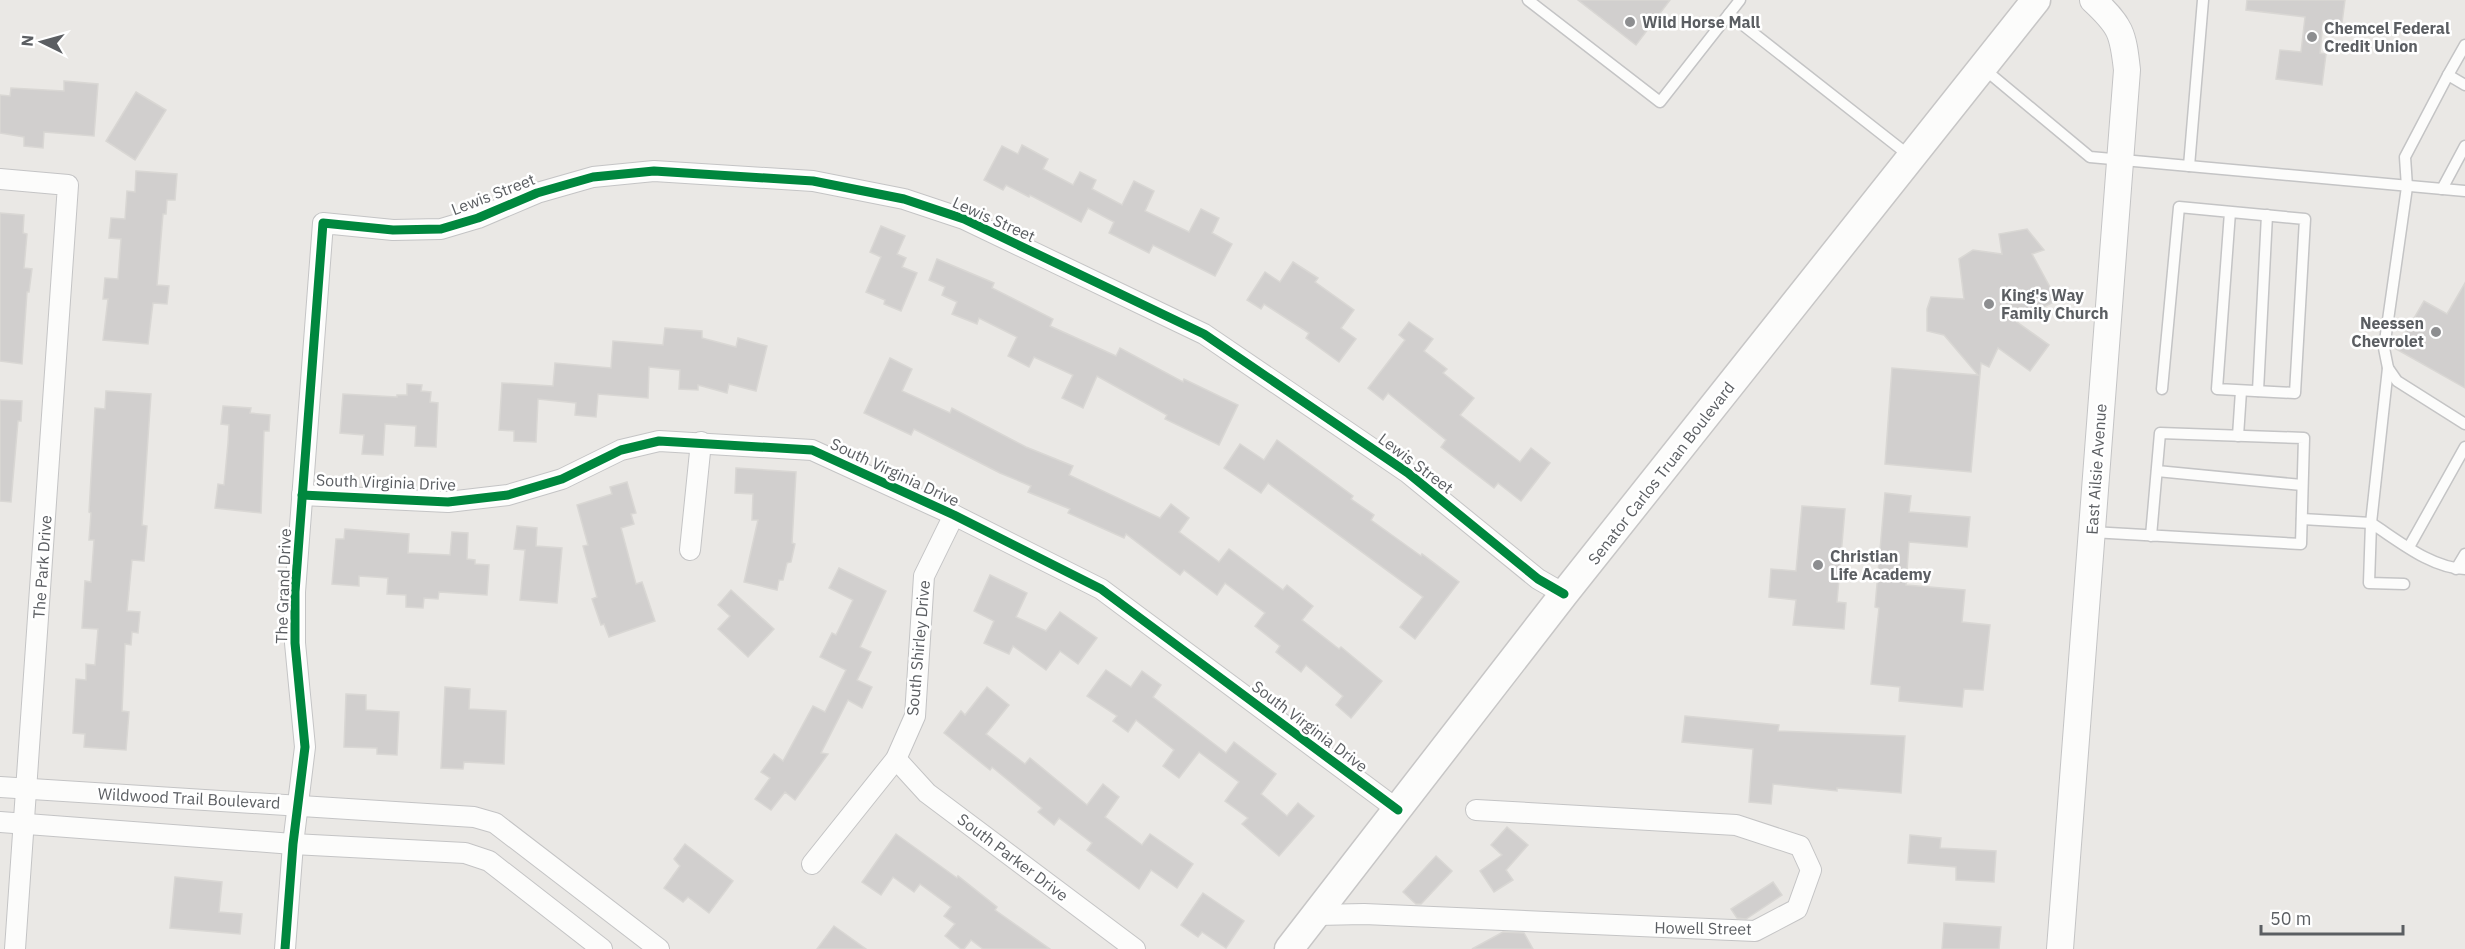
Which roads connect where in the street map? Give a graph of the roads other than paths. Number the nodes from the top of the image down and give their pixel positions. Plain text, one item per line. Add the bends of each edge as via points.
1 (1528, 0) edge
2 (1740, 0) edge
3 (2036, 0) edge
4 (2093, 0) edge
5 (2203, 0) edge
6 (1729, 15) junction
7 (2465, 45) edge
8 (1982, 68) junction
9 (2448, 75) junction
10 (2465, 85) edge
11 (2465, 146) edge
12 (1911, 157) junction
13 (2119, 160) junction
14 (2189, 166) junction
15 (0, 179) edge
16 (2407, 187) junction
17 (2442, 189) junction
18 (2465, 191) edge
19 (2230, 212) junction
20 (2266, 215) junction
21 (323, 223) joint
22 (2388, 368) junction
23 (2162, 389) dead end
24 (2241, 391) junction
25 (2258, 391) junction
26 (2465, 424) edge
27 (2238, 436) junction
28 (701, 442) junction
29 (2465, 447) edge
30 (2157, 471) junction
31 (2302, 485) junction
32 (302, 495) junction
33 (954, 515) junction
34 (2302, 519) junction
35 (2371, 523) junction
36 (2091, 532) junction
37 (2151, 536) junction
38 (2409, 547) junction
39 (690, 550) dead end
40 (2465, 554) edge
41 (2460, 569) edge
42 (2404, 584) dead end
43 (1564, 594) junction
44 (897, 759) junction
45 (0, 787) edge
46 (26, 789) junction
47 (298, 805) junction
48 (1398, 810) junction
49 (1476, 810) dead end
50 (0, 822) edge
51 (23, 823) junction
52 (293, 844) junction
53 (812, 864) dead end
54 (590, 896) junction
55 (1317, 915) junction
56 (569, 923) junction
57 (15, 949) edge
58 (285, 949) edge
59 (602, 949) edge
60 (659, 949) edge
61 (1135, 949) edge
62 (1289, 949) edge
63 (2060, 949) edge

1 - 6 lane via 1660,102
2 - 6 lane
3 - 8 main road, Senator Carlos Truan Boulevard
4 - 13 street, East Ailsie Avenue via 2113,19 2123,38 2127,70
5 - 14 lane
6 - 12 lane
7 - 9 lane
8 - 12 main road, Senator Carlos Truan Boulevard
8 - 13 lane via 2090,157
9 - 10 lane
9 - 16 lane via 2405,157
11 - 17 lane
12 - 43 main road, Senator Carlos Truan Boulevard
13 - 14 lane
13 - 36 street, East Ailsie Avenue
14 - 16 lane
15 - 46 street, The Park Drive via 68,184
16 - 17 lane
16 - 22 lane via 2384,348
17 - 18 lane
19 - 20 lane
19 - 23 lane via 2179,207
19 - 24 lane via 2217,389
20 - 25 lane
20 - 25 lane via 2305,219 2295,393
21 - 32 street, The Grand Drive
21 - 43 street, Lewis Street via 393,230 441,229 593,177 654,171 813,181 904,199 964,219 1204,334 1408,473 1538,579
22 - 26 lane via 2397,381
22 - 35 lane
24 - 25 lane
24 - 27 lane
27 - 30 lane via 2160,433
27 - 31 lane via 2304,438
28 - 32 street, South Virginia Drive via 659,441 621,450 562,478 507,495 448,502
28 - 33 street, South Virginia Drive via 812,450
28 - 39 street
29 - 38 lane
30 - 31 lane
30 - 37 lane
31 - 34 lane
32 - 47 street, The Grand Drive via 295,642 305,747
33 - 44 street, South Shirley Drive via 924,576 915,716
33 - 48 street, South Virginia Drive via 1101,589
34 - 35 lane
34 - 37 lane via 2301,544
35 - 38 lane
35 - 42 lane via 2369,583
36 - 37 lane
36 - 63 street, East Ailsie Avenue
38 - 41 lane
40 - 41 lane
43 - 48 main road, Senator Carlos Truan Boulevard
44 - 53 street, South Shirley Drive
44 - 61 street, South Parker Drive via 927,793
45 - 46 street, Wildwood Trail Boulevard
46 - 47 street, Wildwood Trail Boulevard
46 - 51 street, The Park Drive
47 - 52 street, The Grand Drive
47 - 54 street, Wildwood Trail Boulevard via 474,817 495,824
48 - 55 main road, Senator Carlos Truan Boulevard
49 - 55 street, Howell Street via 1736,825 1800,846 1811,870 1797,909 1755,932
50 - 51 street
51 - 52 street
51 - 57 street, The Park Drive
52 - 56 street via 465,853 489,861
52 - 58 street, The Grand Drive
54 - 56 street
54 - 60 street, Wildwood Trail Boulevard
55 - 62 main road, Senator Carlos Truan Boulevard
56 - 59 street

